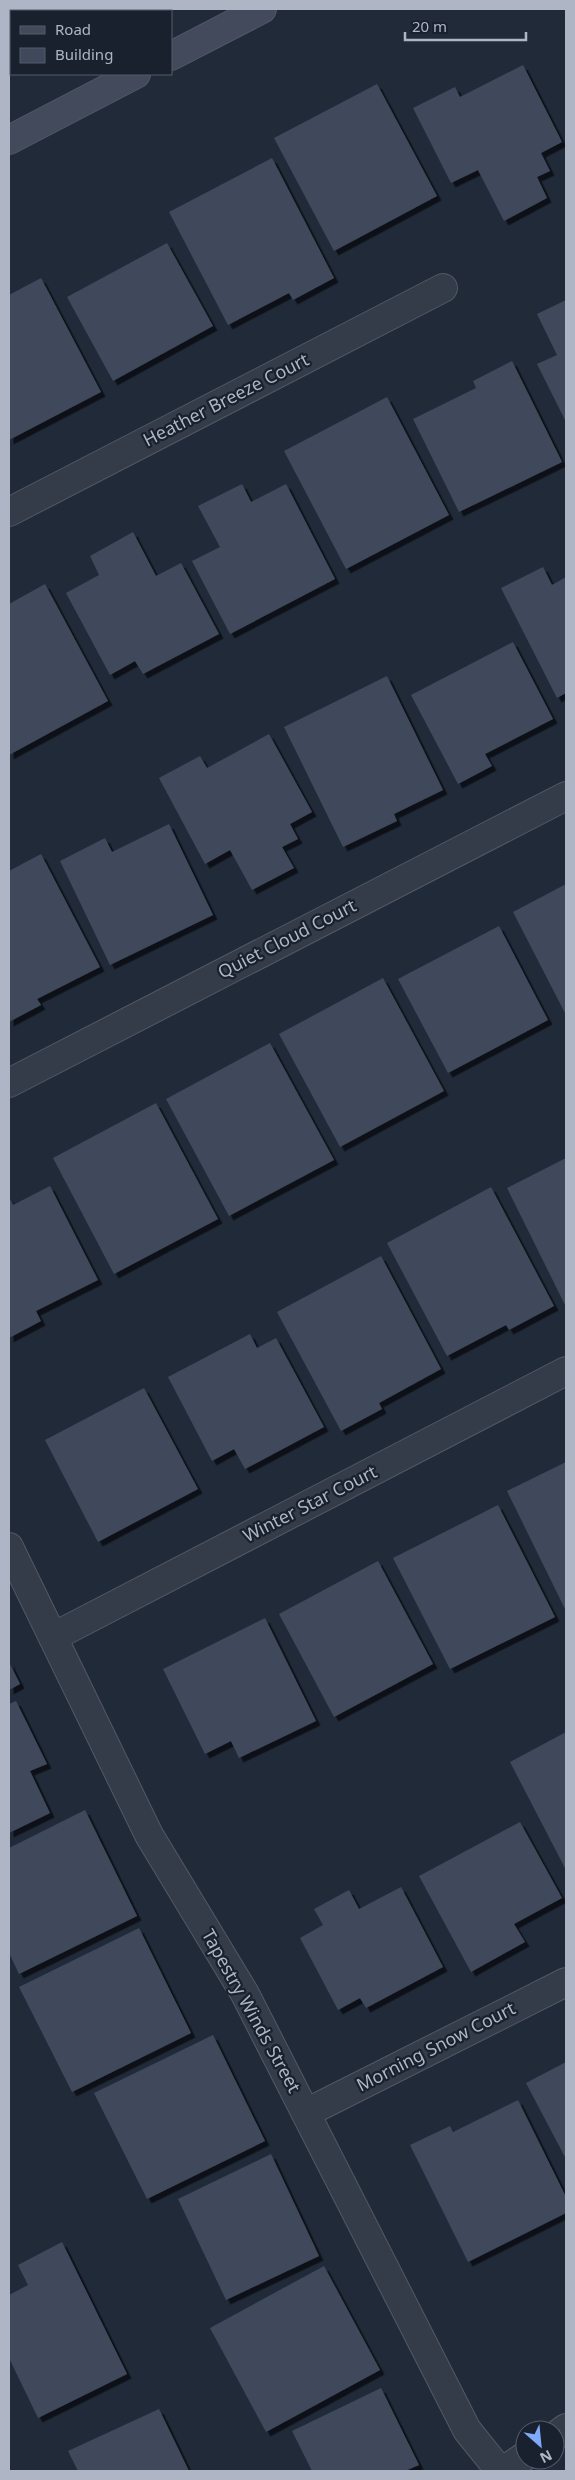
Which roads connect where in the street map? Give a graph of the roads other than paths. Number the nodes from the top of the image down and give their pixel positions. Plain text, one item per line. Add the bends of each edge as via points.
1 (262, 9) edge
2 (172, 55) edge
3 (134, 75) edge
4 (9, 140) edge
5 (443, 288) dead end
6 (9, 512) edge
7 (566, 796) edge
8 (9, 1083) edge
9 (566, 1371) edge
10 (9, 1547) edge
11 (53, 1637) junction
12 (566, 1982) edge
13 (306, 2113) junction
14 (515, 2463) edge
15 (502, 2471) edge

1 - 2 street
3 - 4 street
5 - 6 street, Heather Breeze Court
7 - 8 street, Quiet Cloud Court
9 - 11 street, Winter Star Court
10 - 11 street, Tapestry Winds Street
11 - 13 street, Tapestry Winds Street via 149,1835 245,1994
12 - 13 street, Morning Snow Court
13 - 15 street, Tapestry Winds Street via 467,2430
14 - 15 street

